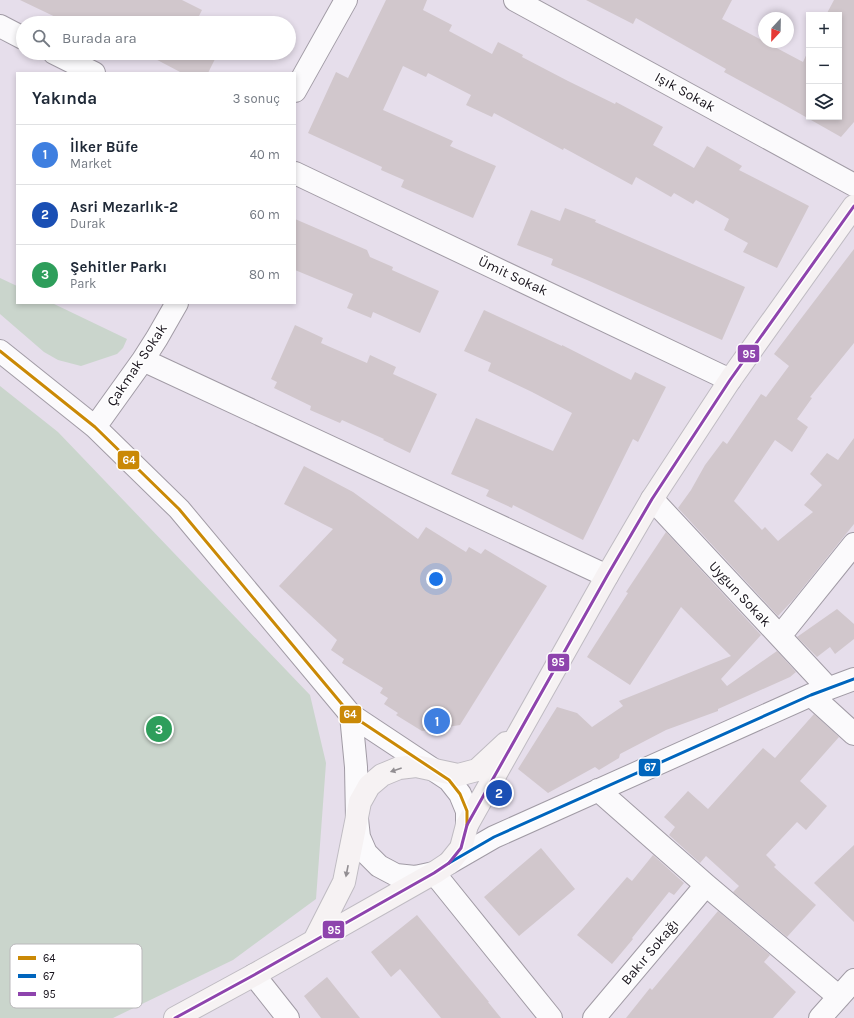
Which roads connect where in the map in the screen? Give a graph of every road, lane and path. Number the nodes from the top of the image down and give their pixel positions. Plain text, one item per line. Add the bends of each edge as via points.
1 (346, 0) edge
2 (515, 0) edge
3 (0, 26) edge
4 (16, 34) edge
5 (68, 60) edge
6 (92, 72) edge
7 (296, 89) edge
8 (296, 173) edge
9 (854, 185) edge
10 (854, 206) edge
11 (175, 304) edge
12 (0, 351) edge
13 (142, 360) junction
14 (730, 380) junction
15 (95, 427) junction
16 (652, 499) junction
17 (854, 544) edge
18 (607, 576) junction
19 (780, 636) junction
20 (854, 678) edge
21 (820, 692) junction
22 (351, 715) junction
23 (520, 731) junction
24 (854, 734) edge
25 (434, 770) junction
26 (598, 790) junction
27 (357, 819) junction
28 (467, 825) junction
29 (442, 868) junction
30 (706, 885) junction
31 (314, 940) junction
32 (254, 975) junction
33 (854, 980) edge
34 (839, 997) junction
35 (175, 1018) edge
36 (288, 1018) edge
37 (551, 1018) edge
38 (594, 1018) edge
39 (820, 1018) edge

1 - 7 street
2 - 9 street, Işık Sokak
3 - 4 street
5 - 6 street
8 - 14 street, Ümit Sokak
10 - 14 main road
11 - 13 street, Çakmak Sokak
12 - 15 street
13 - 15 street, Çakmak Sokak
13 - 18 street
14 - 16 main road
15 - 22 street via 179,509
16 - 18 main road
16 - 19 street, Uygun Sokak
17 - 19 street
18 - 23 main road
19 - 21 street, Uygun Sokak
20 - 21 street
21 - 24 street, Uygun Sokak
21 - 26 street
22 - 25 street
22 - 27 street
23 - 25 main road via 476,770 458,776
23 - 28 main road
25 -> 27 main road via 416,766 399,768 382,775 369,786 360,802
25 - 28 street via 449,780 460,794 467,811
26 - 29 street via 494,837
26 - 30 street
27 - 29 street via 359,837 366,853 379,866 396,875 415,877
27 -> 31 main road via 344,882
28 - 29 main road via 461,848
29 - 31 main road
29 - 37 street
30 - 34 street
30 - 38 street, Bakır Sokağı
31 - 32 main road
32 - 35 main road
32 - 36 street
33 - 34 street
34 - 39 street

